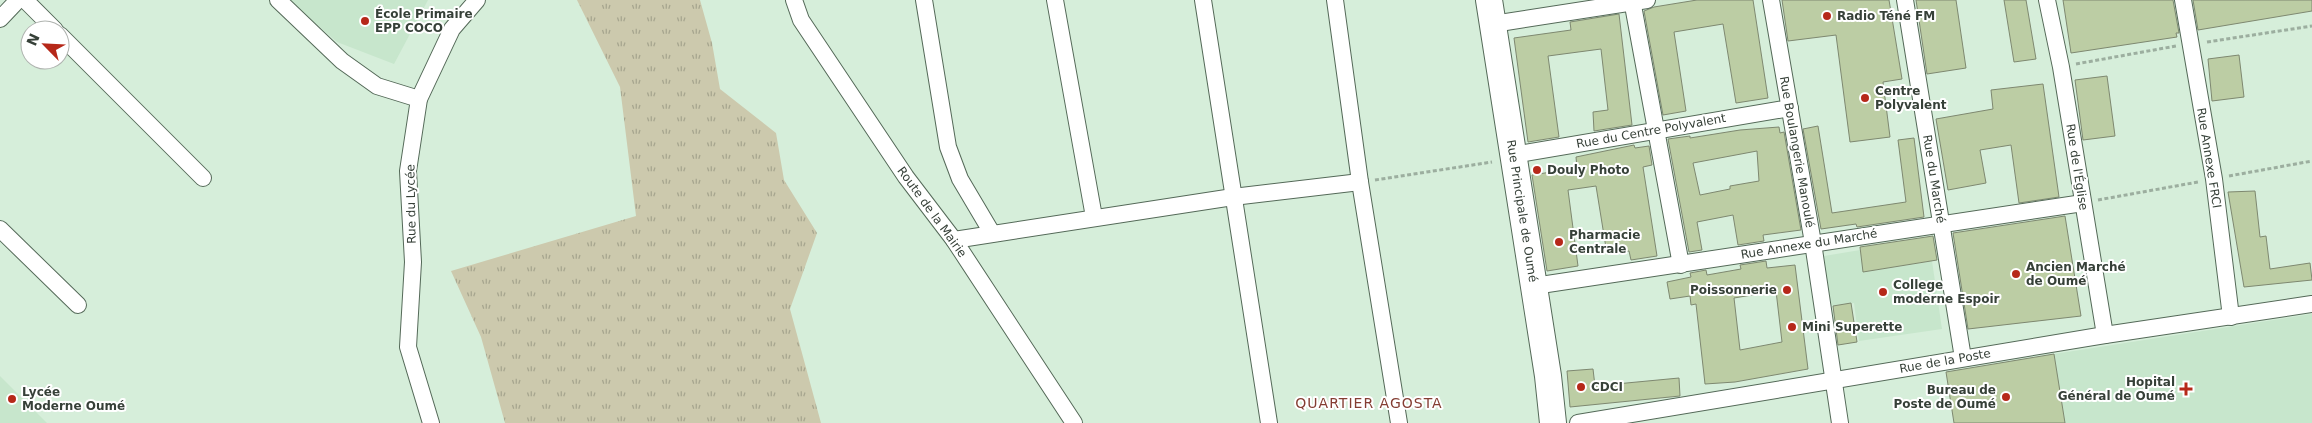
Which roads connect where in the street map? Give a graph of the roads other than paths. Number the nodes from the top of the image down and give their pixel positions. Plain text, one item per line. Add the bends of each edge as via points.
1 (18, 0) edge
2 (25, 0) edge
3 (278, 0) edge
4 (478, 0) edge
5 (794, 0) edge
6 (924, 0) edge
7 (1055, 0) edge
8 (1203, 0) edge
9 (1335, 0) edge
10 (1771, 0) edge
11 (1905, 0) edge
12 (2047, 0) edge
13 (2183, 0) edge
14 (1637, 1) edge
15 (1491, 12) edge
16 (0, 19) edge
17 (45, 20) edge
18 (70, 45) edge
19 (420, 99) junction
20 (1790, 108) junction
21 (1656, 130) junction
22 (1513, 155) junction
23 (203, 178) dead end
24 (1360, 182) junction
25 (1234, 197) junction
26 (2083, 203) junction
27 (1094, 217) junction
28 (1942, 224) junction
29 (0, 230) edge
30 (992, 234) junction
31 (954, 240) junction
32 (1813, 243) junction
33 (1681, 265) junction
34 (1534, 286) junction
35 (2312, 304) edge
36 (78, 305) dead end
37 (2230, 317) junction
38 (2105, 335) junction
39 (1963, 358) junction
40 (1834, 380) junction
41 (431, 423) edge
42 (1074, 423) edge
43 (1269, 423) edge
44 (1399, 423) edge
45 (1553, 423) edge
46 (1578, 423) edge
47 (1840, 423) edge

1 - 16 street
2 - 17 street
3 - 19 street via 342,62 377,86
4 - 19 street, Rue du Lycée via 452,29
5 - 31 street, Route de la Mairie via 801,20 906,176
6 - 30 street via 948,147 960,179
7 - 27 street
8 - 25 street
9 - 24 street
10 - 20 street, Rue Boulangerie Manoulé
11 - 28 street, Rue du Marché
12 - 26 street, Rue de l'Église
13 - 37 street, Rue Annexe FRCI via 2214,179
14 - 15 street
14 - 21 street
15 - 22 main road, Rue Principale de Oumé
18 - 23 street
19 - 41 street, Rue du Lycée via 408,171 413,262 408,347
20 - 21 street, Rue du Centre Polyvalent
20 - 32 street, Rue Boulangerie Manoulé
21 - 22 street, Rue du Centre Polyvalent
21 - 33 street
22 - 34 main road, Rue Principale de Oumé
24 - 25 street
24 - 44 street
25 - 27 street
25 - 43 street
26 - 28 street, Rue Annexe du Marché
26 - 38 street, Rue de l'Église
27 - 30 street
28 - 32 street, Rue Annexe du Marché
28 - 39 street, Rue du Marché
29 - 36 street
30 - 31 street
31 - 42 street, Route de la Mairie
32 - 33 street, Rue Annexe du Marché
32 - 40 street, Rue Boulangerie Manoulé
33 - 34 street, Rue Annexe du Marché
34 - 45 main road, Rue Principale de Oumé
35 - 37 street, Rue de la Poste
37 - 38 street, Rue de la Poste
38 - 39 street, Rue de la Poste
39 - 40 street, Rue de la Poste
40 - 46 street, Rue de la Poste
40 - 47 street, Rue Boulangerie Manoulé

